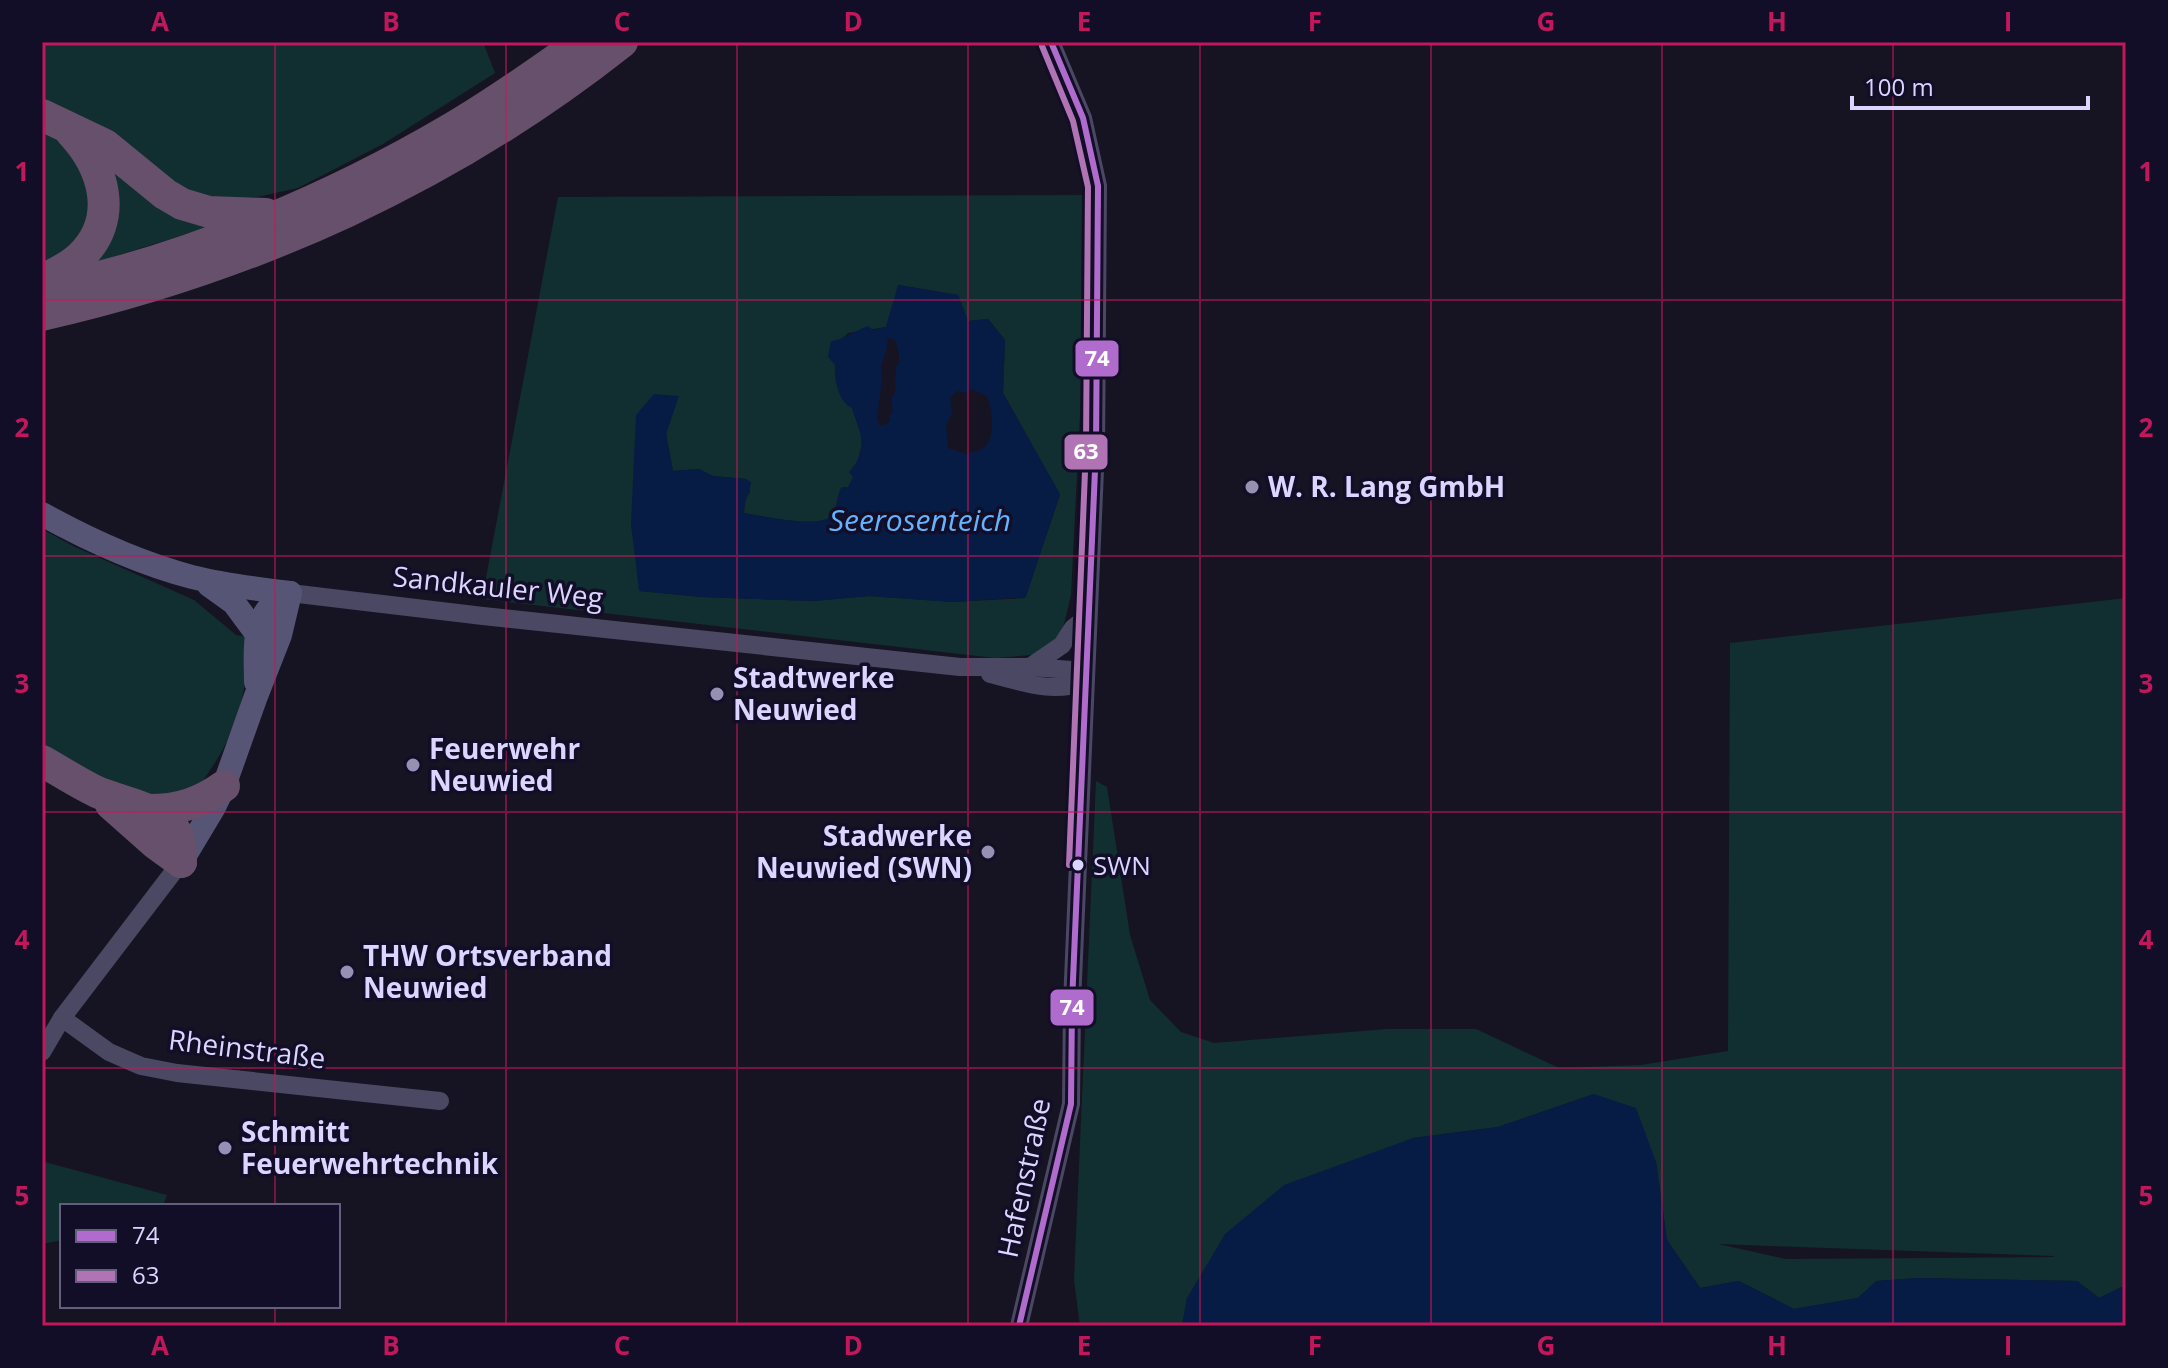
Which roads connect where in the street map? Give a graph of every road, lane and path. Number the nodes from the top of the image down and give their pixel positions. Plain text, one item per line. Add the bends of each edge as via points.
1 (581, 42) edge
2 (622, 42) edge
3 (1051, 42) edge
4 (54, 121) edge
5 (281, 214) junction
6 (42, 280) edge
7 (42, 291) edge
8 (42, 315) edge
9 (42, 514) edge
10 (195, 577) junction
11 (290, 593) junction
12 (1088, 616) junction
13 (257, 634) junction
14 (960, 667) junction
15 (1030, 667) junction
16 (1086, 677) junction
17 (256, 696) junction
18 (42, 761) edge
19 (224, 786) junction
20 (97, 792) junction
21 (149, 810) junction
22 (181, 862) junction
23 (62, 1018) junction
24 (42, 1052) edge
25 (440, 1101) dead end
26 (1019, 1326) edge

1 - 5 highway via 456,126
2 - 8 highway via 462,153 372,201 257,251 167,282
3 - 12 street, Hafenstraße via 1083,118 1098,186 1096,447
4 - 5 highway via 105,145 182,204 222,213
4 - 6 highway via 82,144 96,167 104,198 97,233 82,255
5 - 7 highway via 161,259
9 - 10 street, Sandkauler Weg via 141,561
10 - 11 street, Sandkauler Weg
10 - 13 street via 234,603
11 - 13 street via 271,605
11 - 14 street, Sandkauler Weg
11 - 17 street
12 - 15 street via 1062,645
12 - 16 street, Hafenstraße
13 - 17 street
14 - 15 street, Sandkauler Weg
14 - 16 street, Sandkauler Weg via 1051,689 1068,688
15 - 16 street, Sandkauler Weg
16 - 26 street, Hafenstraße via 1071,1104
17 - 19 street
18 - 20 highway
19 - 21 highway via 189,806
19 - 22 street
20 - 21 highway
20 - 22 highway
21 - 22 highway via 176,832
22 - 23 street
23 - 24 street
23 - 25 street, Rheinstraße via 109,1052 141,1066

